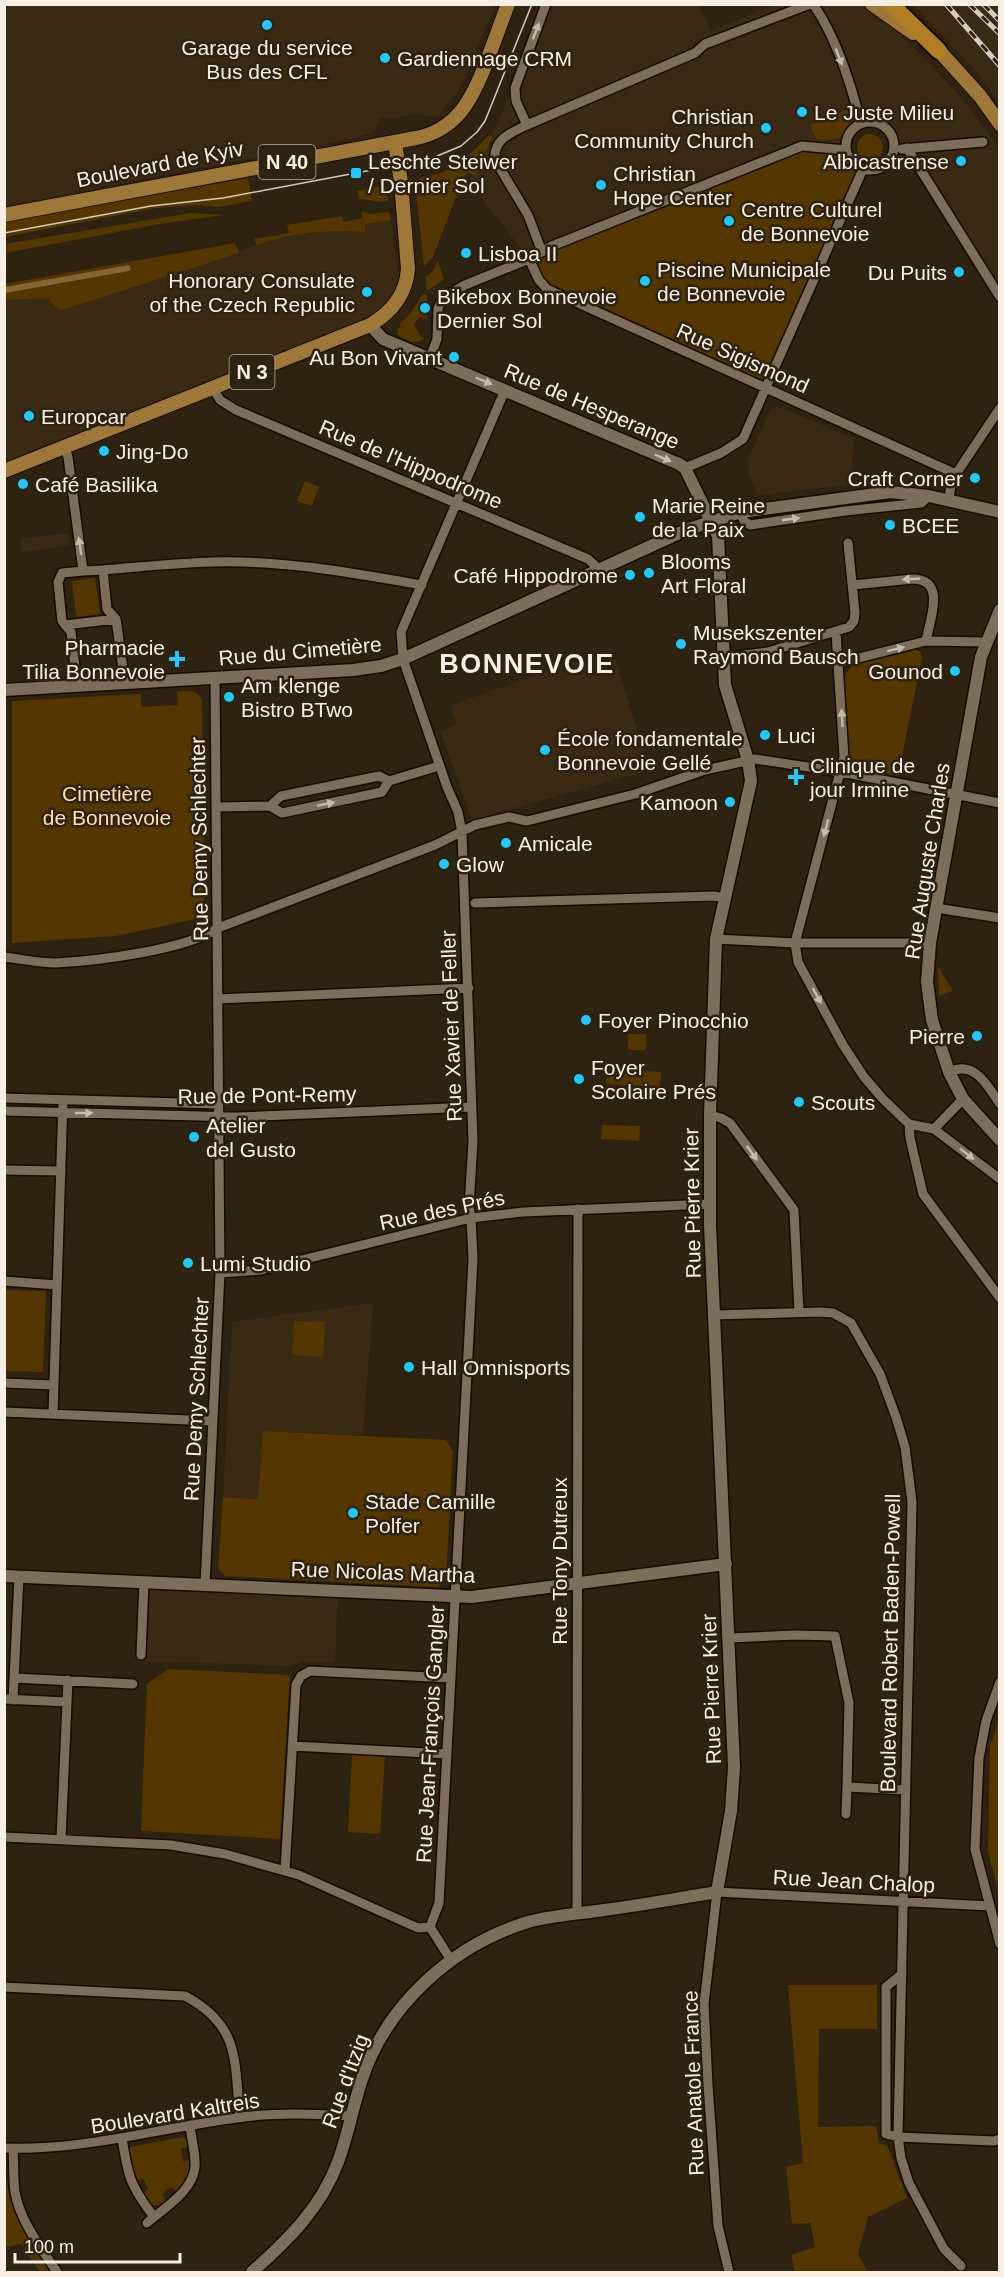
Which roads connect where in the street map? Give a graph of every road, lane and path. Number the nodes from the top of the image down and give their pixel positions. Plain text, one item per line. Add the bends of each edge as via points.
1 (508, 4) edge
2 (546, 4) edge
3 (811, 4) edge
4 (872, 4) edge
5 (891, 4) edge
6 (902, 4) edge
7 (939, 51) junction
8 (861, 124) junction
9 (999, 124) edge
10 (527, 125) junction
11 (395, 142) junction
12 (983, 142) dead end
13 (907, 148) junction
14 (846, 150) junction
15 (893, 150) junction
16 (863, 169) junction
17 (4, 215) edge
18 (542, 252) junction
19 (529, 259) junction
20 (999, 297) edge
21 (370, 325) junction
22 (430, 358) junction
23 (212, 387) junction
24 (766, 388) junction
25 (505, 390) junction
26 (999, 408) edge
27 (65, 447) junction
28 (685, 468) junction
29 (4, 471) edge
30 (956, 474) junction
31 (949, 500) junction
32 (457, 503) junction
33 (999, 512) edge
34 (712, 520) junction
35 (848, 543) dead end
36 (599, 569) junction
37 (103, 570) junction
38 (83, 571) junction
39 (422, 585) junction
40 (853, 585) junction
41 (999, 610) edge
42 (116, 618) junction
43 (65, 625) junction
44 (836, 633) junction
45 (926, 641) junction
46 (986, 642) junction
47 (737, 656) dead end
48 (403, 659) junction
49 (839, 663) junction
50 (215, 678) junction
51 (125, 683) junction
52 (77, 685) junction
53 (4, 690) edge
54 (747, 760) junction
55 (440, 766) junction
56 (842, 772) junction
57 (389, 781) junction
58 (957, 795) junction
59 (999, 803) edge
60 (270, 806) junction
61 (216, 807) junction
62 (462, 833) junction
63 (725, 898) junction
64 (475, 903) dead end
65 (936, 908) junction
66 (999, 918) edge
67 (218, 928) junction
68 (716, 939) junction
69 (795, 943) junction
70 (930, 943) junction
71 (4, 957) edge
72 (469, 988) junction
73 (218, 999) junction
74 (949, 1072) junction
75 (4, 1098) edge
76 (963, 1099) junction
77 (63, 1100) junction
78 (218, 1104) junction
79 (999, 1104) edge
80 (472, 1107) junction
81 (4, 1111) edge
82 (63, 1113) junction
83 (710, 1115) junction
84 (218, 1117) junction
85 (909, 1124) junction
86 (934, 1129) junction
87 (999, 1140) edge
88 (4, 1170) edge
89 (61, 1171) junction
90 (999, 1179) edge
91 (710, 1204) junction
92 (578, 1209) junction
93 (471, 1218) junction
94 (220, 1273) junction
95 (4, 1281) edge
96 (57, 1285) junction
97 (999, 1298) edge
98 (799, 1311) junction
99 (715, 1315) junction
100 (4, 1383) edge
101 (54, 1385) junction
102 (4, 1412) edge
103 (52, 1414) junction
104 (212, 1421) junction
105 (726, 1564) junction
106 (4, 1576) edge
107 (19, 1576) junction
108 (144, 1582) junction
109 (577, 1583) junction
110 (205, 1585) junction
111 (455, 1597) junction
112 (729, 1638) junction
113 (141, 1655) dead end
114 (14, 1678) junction
115 (451, 1678) junction
116 (68, 1680) junction
117 (999, 1682) edge
118 (133, 1684) dead end
119 (9, 1700) edge
120 (67, 1702) junction
121 (292, 1746) junction
122 (447, 1754) junction
123 (847, 1787) junction
124 (906, 1790) junction
125 (846, 1814) dead end
126 (4, 1837) edge
127 (61, 1839) junction
128 (285, 1871) junction
129 (717, 1892) junction
130 (904, 1902) junction
131 (990, 1906) junction
132 (577, 1914) junction
133 (430, 1927) junction
134 (999, 1944) edge
135 (451, 1960) junction
136 (902, 1974) junction
137 (4, 1987) edge
138 (352, 2115) junction
139 (240, 2117) junction
140 (190, 2125) junction
141 (122, 2138) junction
142 (898, 2138) junction
143 (999, 2139) edge
144 (9, 2148) edge
145 (961, 2265) dead end
146 (57, 2272) edge
147 (252, 2272) edge
148 (729, 2272) edge

1 - 11 main road, Boulevard de Kyiv via 475,91 460,115 434,133
10 -> 2 street via 516,101 515,88
3 -> 8 street via 836,50
3 - 10 street via 705,44 695,53
4 - 7 main road
5 - 7 highway
6 - 7 main road
7 - 9 main road via 980,96
8 - 14 street via 849,135
8 - 15 street via 885,128
10 - 18 street via 501,139 495,160 528,215
11 - 17 main road, Boulevard de Kyiv / N 40
11 - 21 main road, N 3 via 407,280 390,311
12 - 13 street
13 - 15 street
13 - 20 street
14 - 16 street via 852,162
14 - 18 street via 802,146
15 - 16 street via 886,164
16 - 24 street
18 - 19 street
19 - 22 street via 442,298 437,339
19 - 24 street, Rue Sigismond via 547,290
21 - 22 main road, Rue de Hesperange via 383,339
21 - 23 main road, N 3
22 -> 25 main road, Rue de Hesperange
23 - 27 main road, N 3
23 - 32 street, Rue de l'Hippodrome via 220,400 236,410
24 - 28 street via 743,439
24 - 30 street, Rue Sigismond
25 -> 28 main road, Rue de Hesperange
25 - 32 street, Rue Xavier de Feller
26 - 30 street
27 - 29 main road, N 3
38 -> 27 street
28 - 34 main road, Rue de Hesperange
30 - 31 street
31 - 33 main road, Rue du Cimetière
31 - 34 main road, Rue du Cimetière via 891,492 741,512
32 - 36 street, Rue de l'Hippodrome via 588,559
32 - 39 street, Rue Xavier de Feller
34 - 36 main road, Rue du Cimetière
34 - 54 main road, Rue Pierre Krier via 720,544 725,685
35 - 40 street
36 - 48 main road, Rue du Cimetière
37 - 38 street
37 - 39 street via 214,562 266,564 349,572
37 - 42 street via 107,609
38 - 43 street via 62,573 58,578
39 - 48 street, Rue Xavier de Feller via 401,632
40 - 44 street via 854,621
45 -> 40 street via 934,601 929,583 912,579
41 - 46 main road, Rue Auguste Charles
42 - 43 street
42 - 51 street
43 - 52 street via 70,632
44 - 47 street via 768,652
44 - 49 street
45 - 46 street
49 -> 45 street
46 - 58 main road, Rue Auguste Charles
48 - 50 main road, Rue du Cimetière via 353,670
48 - 55 street, Rue Xavier de Feller
56 -> 49 street
50 - 51 main road, Rue du Cimetière
50 - 61 street, Rue Demy Schlechter
51 - 52 main road, Rue du Cimetière
52 - 53 main road, Rue du Cimetière
54 - 56 street via 765,759
54 - 62 street via 635,794 527,821 509,817 475,825
54 - 63 main road, Rue Pierre Krier via 749,796
55 - 57 street
55 - 62 street, Rue Xavier de Feller
56 - 58 street
56 -> 69 street
57 - 60 street via 379,776 281,796
60 -> 57 street via 282,813 382,792
58 - 59 street
58 - 65 main road, Rue Auguste Charles
60 - 61 street
61 - 67 street, Rue Demy Schlechter
62 - 67 street
62 - 72 street, Rue Xavier de Feller
63 - 64 street
63 - 68 main road, Rue Pierre Krier
65 - 66 street
65 - 70 main road, Rue Auguste Charles
67 - 71 street via 205,937 118,956 56,963
67 - 73 street, Rue Demy Schlechter
68 - 69 street
68 - 83 main road, Rue Pierre Krier
69 - 70 street
69 -> 85 street via 798,962 843,1045 864,1077
70 - 74 main road, Rue Auguste Charles via 927,982 932,1020
72 - 73 street
72 - 80 street, Rue Xavier de Feller
73 - 78 street, Rue Demy Schlechter
74 - 76 main road, Rue Auguste Charles
74 - 79 street via 956,1068 979,1074
75 - 77 street, Rue de Pont-Remy
76 - 86 street
76 - 87 main road, Rue Auguste Charles
77 - 78 street, Rue de Pont-Remy
77 - 82 street
78 - 84 street, Rue Demy Schlechter
80 - 84 street, Rue de Pont-Remy
80 - 93 street, Rue Xavier de Feller
81 - 82 street, Rue de Pont-Remy
82 -> 84 street, Rue de Pont-Remy
82 - 89 street
83 - 91 main road, Rue Pierre Krier
83 -> 98 street via 730,1124 794,1210
84 - 94 street, Rue Demy Schlechter
85 - 86 street
85 - 97 street via 923,1194
86 -> 90 street
88 - 89 street
89 - 96 street
91 - 92 street, Rue des Prés
91 - 99 main road, Rue Pierre Krier
92 - 93 street, Rue des Prés
92 - 109 street, Rue Tony Dutreux
93 - 94 street, Rue des Prés via 261,1270
93 - 111 street, Rue Jean-François Gangler via 473,1259
94 - 104 street, Rue Demy Schlechter
95 - 96 street
96 - 101 street
98 - 99 street, Boulevard Robert Baden-Powell
98 - 124 street, Boulevard Robert Baden-Powell via 833,1313 852,1323 880,1374 905,1448 912,1502
99 - 105 main road, Rue Pierre Krier
100 - 101 street
101 - 103 street
102 - 103 street
103 - 104 street
104 - 110 street, Rue Demy Schlechter
105 - 109 main road, Rue Nicolas Martha
105 - 112 main road, Rue Pierre Krier
106 - 107 main road, Rue Nicolas Martha
107 - 108 main road, Rue Nicolas Martha
107 - 114 street
108 - 110 main road, Rue Nicolas Martha
108 - 113 street
109 - 111 main road, Rue Nicolas Martha
109 - 132 street, Rue Tony Dutreux
110 - 111 main road, Rue Nicolas Martha
111 - 115 street, Rue Jean-François Gangler
112 - 123 street via 835,1636 849,1703
112 - 129 main road, Rue Pierre Krier via 734,1767
114 - 116 street
114 - 119 street
115 - 121 street via 310,1671 296,1685
115 - 122 street, Rue Jean-François Gangler
116 - 118 street
116 - 120 street
117 - 131 street via 979,1758 975,1849
119 - 120 street
120 - 127 street
121 - 122 street
121 - 128 street
122 - 133 street, Rue Jean-François Gangler via 439,1903
123 - 124 street
123 - 125 street
124 - 130 street, Boulevard Robert Baden-Powell
126 - 127 street
127 - 128 street via 171,1845
128 - 133 street via 418,1928
129 - 130 street, Rue Jean Chalop
129 - 132 main road, Rue d'Itzig
129 - 148 street, Rue Anatole France via 704,2004 718,2226
130 - 131 street, Rue Jean Chalop
130 - 136 street, Boulevard Robert Baden-Powell
131 - 134 street
132 - 135 main road, Rue d'Itzig via 542,1918 518,1926
133 - 135 street
135 - 138 main road, Rue d'Itzig via 410,1996 387,2027 363,2078
136 - 142 street, Boulevard Robert Baden-Powell
136 - 142 street, Boulevard Robert Baden-Powell via 886,1987 886,2134
137 - 139 street via 185,1996 202,2005 226,2030 233,2051
138 - 139 street, Boulevard Kaltreis
138 - 147 main road, Rue d'Itzig via 338,2163 323,2195 304,2221
139 - 140 street, Boulevard Kaltreis
140 - 141 street, Boulevard Kaltreis
140 - 141 street via 195,2167 192,2180 151,2220 128,2175
141 - 144 street, Boulevard Kaltreis via 79,2146
142 - 143 street
142 - 145 street, Boulevard Robert Baden-Powell via 909,2183 944,2249
144 - 146 street via 22,2214

